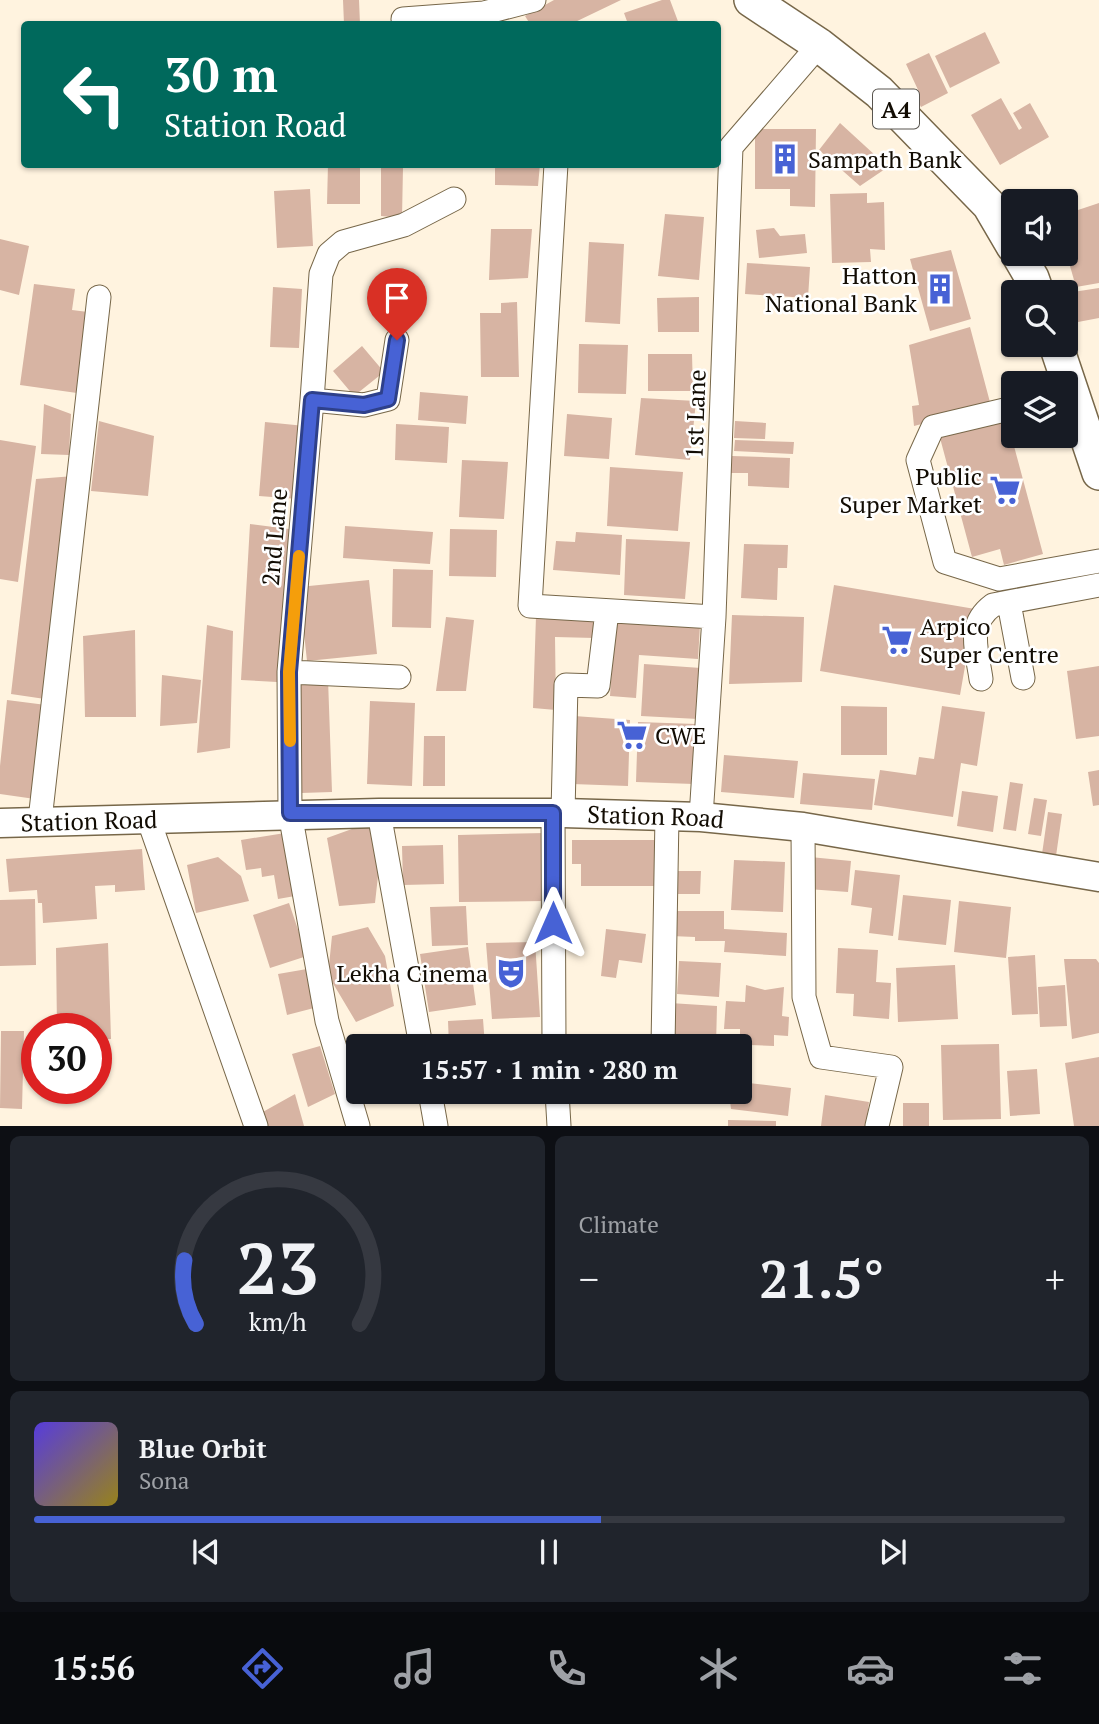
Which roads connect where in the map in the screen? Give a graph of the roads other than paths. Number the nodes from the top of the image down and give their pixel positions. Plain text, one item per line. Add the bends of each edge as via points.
1 (534, 0) edge
2 (751, 0) edge
3 (403, 19) dead end
4 (819, 45) junction
5 (724, 147) edge
6 (556, 168) edge
7 (454, 199) dead end
8 (1001, 226) edge
9 (99, 297) dead end
10 (397, 340) dead end
11 (312, 400) junction
12 (1001, 411) edge
13 (1078, 416) edge
14 (1099, 472) edge
15 (1099, 561) edge
16 (1099, 585) edge
17 (1009, 603) junction
18 (607, 611) junction
19 (714, 617) junction
20 (289, 672) junction
21 (399, 677) dead end
22 (1023, 678) dead end
23 (981, 679) dead end
24 (290, 813) junction
25 (379, 813) junction
26 (558, 813) junction
27 (667, 816) junction
28 (701, 817) junction
29 (148, 818) junction
30 (40, 820) junction
31 (0, 822) edge
32 (803, 827) junction
33 (1099, 877) edge
34 (419, 1034) edge
35 (554, 1034) edge
36 (663, 1034) edge
37 (432, 1104) edge
38 (558, 1104) edge
39 (256, 1125) edge
40 (358, 1125) edge
41 (436, 1125) edge
42 (559, 1125) edge
43 (877, 1125) edge

1 - 3 street via 484,13
2 - 4 highway, A4
4 - 5 street, 1st Lane
4 - 8 highway, A4 via 879,92 989,205
5 - 19 street, 1st Lane
6 - 18 street via 530,606
7 - 11 street, 2nd Lane via 404,225 343,242 330,254 321,274
9 - 30 street
10 - 11 street via 388,399 364,405
11 - 20 street, 2nd Lane
12 - 15 street via 933,427 918,460 945,562 999,579
13 - 14 highway
16 - 17 street
17 - 22 street
17 - 23 street via 993,606 976,624
18 - 19 street
18 - 26 street via 598,686 566,685
19 - 28 street, 1st Lane
20 - 21 street
20 - 24 street, 2nd Lane
24 - 25 main road, Station Road
24 - 29 main road, Station Road
24 - 40 street, 2nd Lane via 327,1021
25 - 26 main road, Station Road
25 - 34 street
26 - 27 main road, Station Road
26 - 35 street
27 - 28 main road, Station Road
27 - 36 street
28 - 32 main road, Station Road
29 - 30 main road, Station Road
29 - 39 street
30 - 31 main road, Station Road
32 - 33 main road, Station Road
32 - 43 street via 804,997 821,1056 891,1068
37 - 41 street
38 - 42 street

